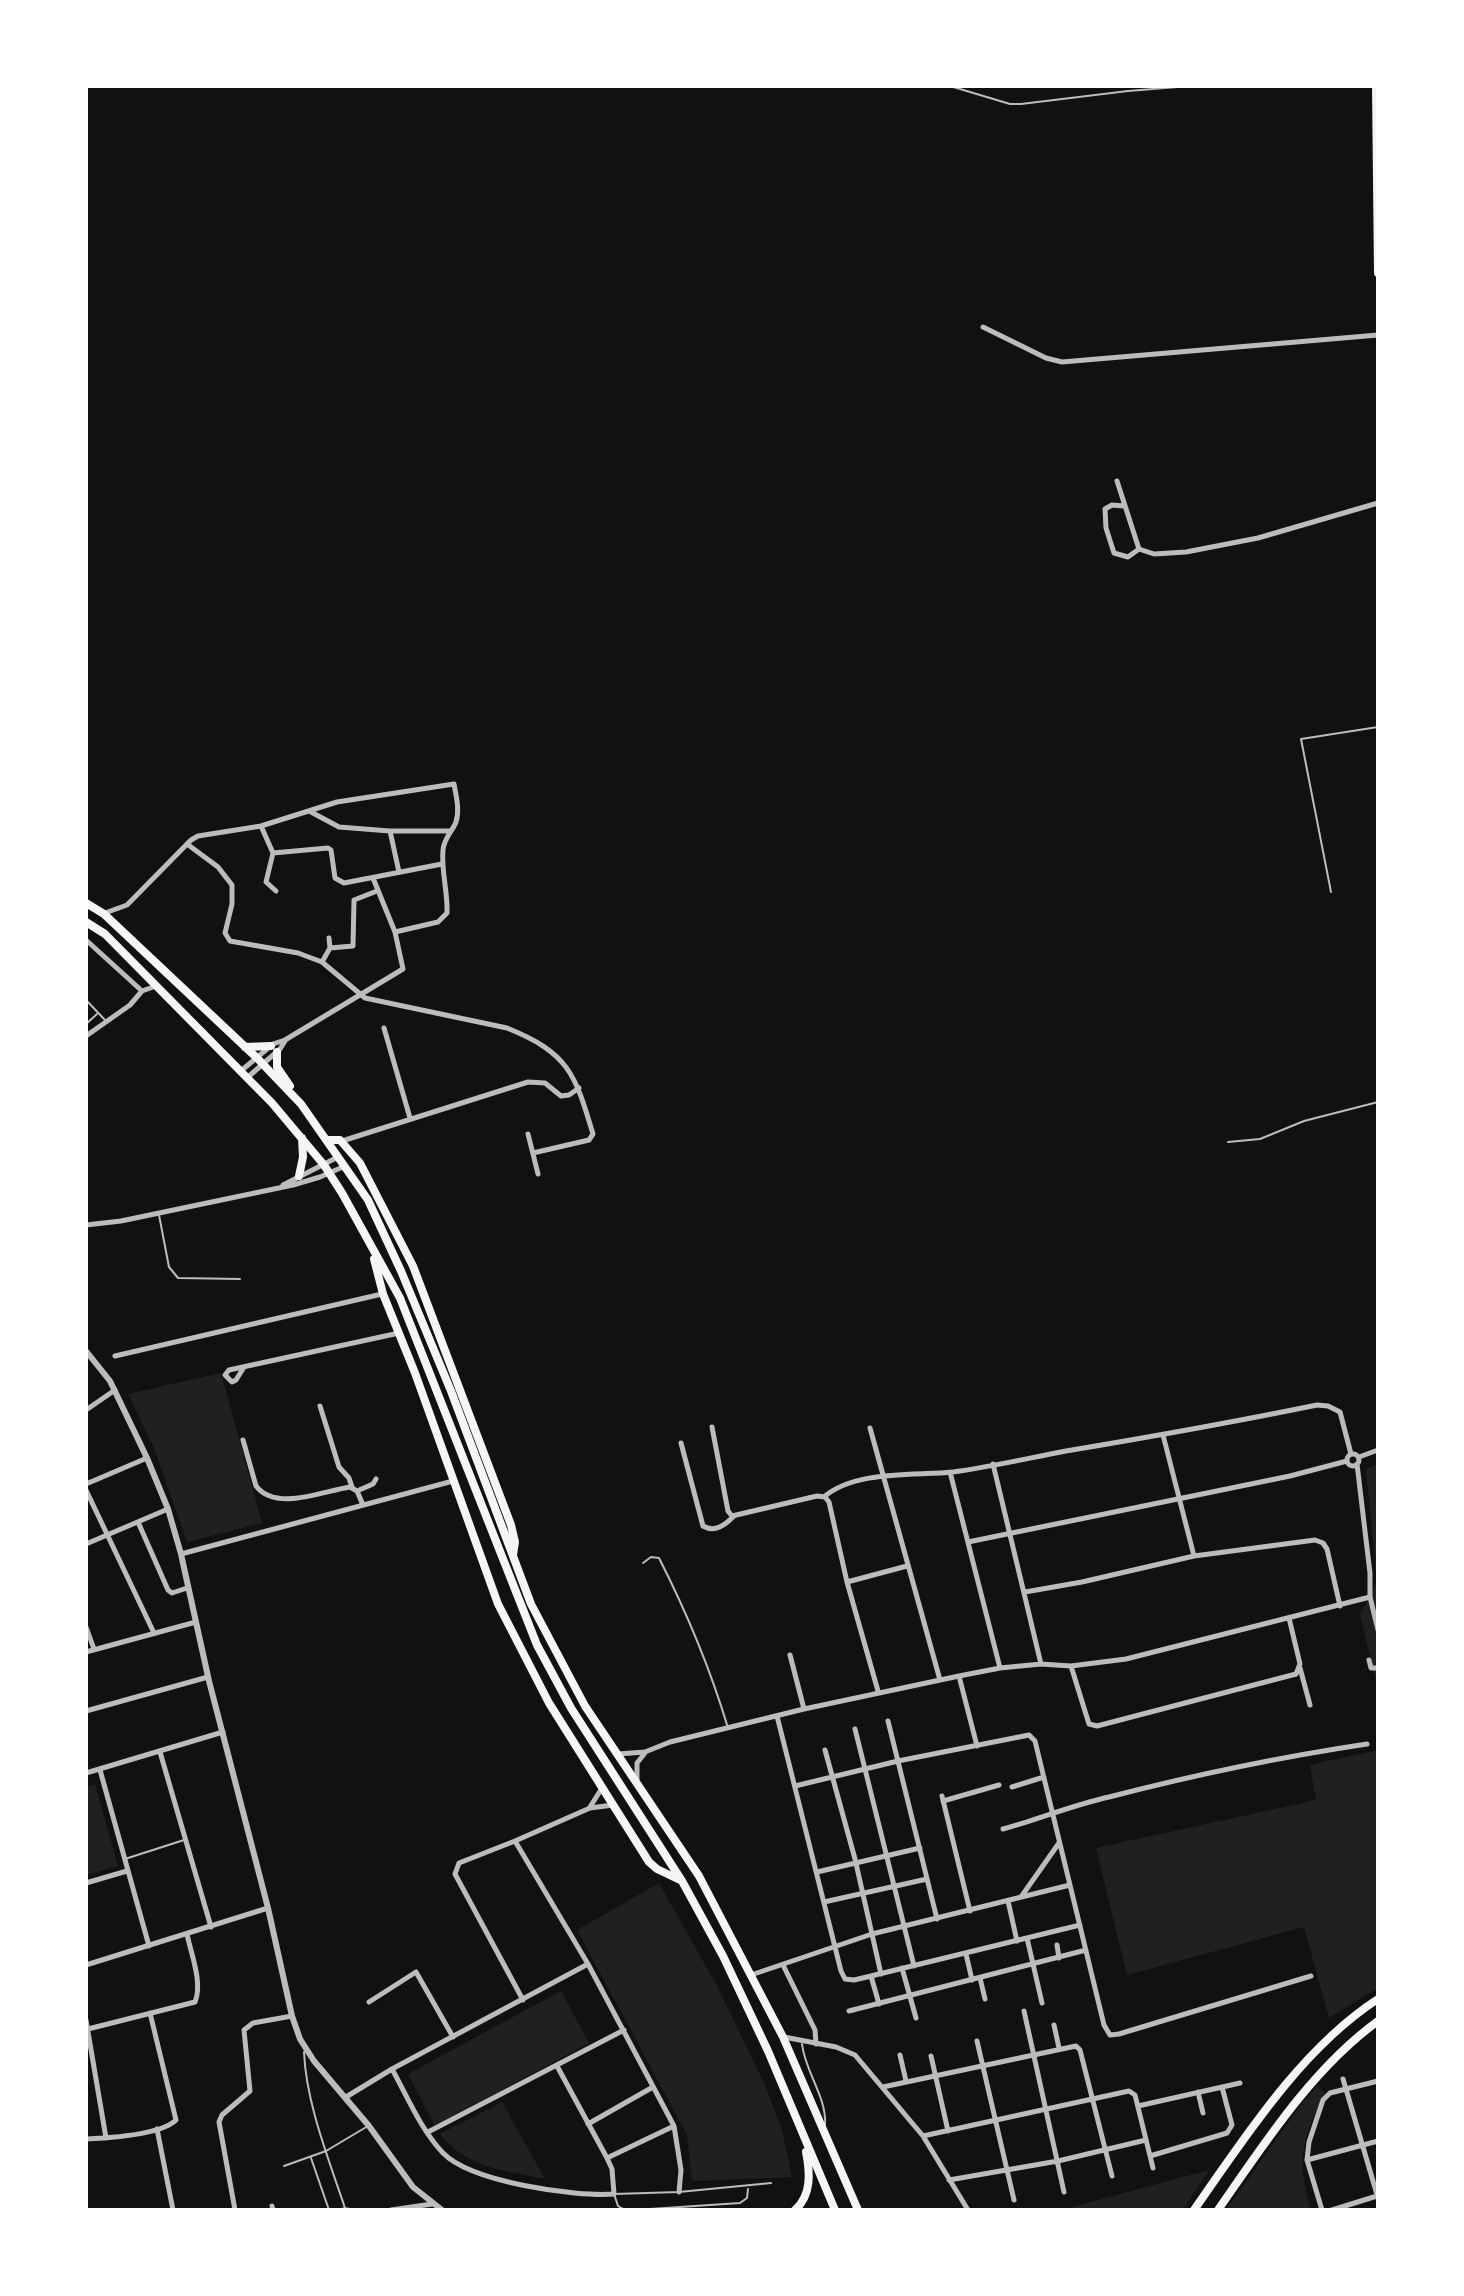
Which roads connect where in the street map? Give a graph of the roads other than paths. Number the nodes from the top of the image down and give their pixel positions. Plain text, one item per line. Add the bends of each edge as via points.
1 (950, 86) edge
2 (1190, 86) edge
3 (1376, 86) edge
4 (1127, 88) edge
5 (1378, 273) edge
6 (983, 327) dead end
7 (1378, 335) edge
8 (1117, 481) dead end
9 (1378, 503) edge
10 (1125, 506) junction
11 (1139, 549) junction
12 (1378, 727) edge
13 (310, 812) junction
14 (261, 826) junction
15 (390, 831) junction
16 (449, 831) junction
17 (187, 844) junction
18 (273, 853) junction
19 (442, 864) junction
20 (399, 872) junction
21 (373, 878) junction
22 (276, 891) dead end
23 (377, 891) junction
24 (1331, 892) dead end
25 (86, 903) edge
26 (104, 914) junction
27 (86, 922) edge
28 (395, 932) junction
29 (329, 938) dead end
30 (86, 940) edge
31 (330, 948) junction
32 (322, 962) junction
33 (158, 985) junction
34 (142, 991) junction
35 (358, 994) junction
36 (86, 1000) edge
37 (99, 1013) junction
38 (106, 1021) junction
39 (86, 1024) edge
40 (384, 1028) dead end
41 (86, 1036) edge
42 (245, 1047) junction
43 (274, 1049) junction
44 (260, 1061) junction
45 (245, 1073) junction
46 (579, 1088) junction
47 (1378, 1102) edge
48 (301, 1104) junction
49 (410, 1118) junction
50 (528, 1134) dead end
51 (302, 1137) junction
52 (327, 1140) junction
53 (342, 1141) junction
54 (1228, 1142) dead end
55 (533, 1153) junction
56 (339, 1157) junction
57 (345, 1166) junction
58 (327, 1169) junction
59 (538, 1174) dead end
60 (299, 1176) junction
61 (282, 1186) junction
62 (158, 1213) junction
63 (86, 1225) edge
64 (371, 1247) junction
65 (413, 1266) junction
66 (401, 1271) junction
67 (240, 1279) dead end
68 (383, 1294) junction
69 (399, 1333) junction
70 (86, 1351) edge
71 (115, 1356) dead end
72 (244, 1367) dead end
73 (115, 1390) junction
74 (320, 1406) dead end
75 (86, 1410) edge
76 (712, 1427) dead end
77 (870, 1428) dead end
78 (1163, 1435) junction
79 (243, 1440) dead end
80 (681, 1443) dead end
81 (1378, 1450) edge
82 (1349, 1457) junction
83 (147, 1458) junction
84 (1358, 1461) junction
85 (993, 1464) junction
86 (950, 1472) junction
87 (882, 1477) junction
88 (376, 1479) dead end
89 (453, 1481) junction
90 (86, 1487) edge
91 (354, 1489) junction
92 (824, 1497) junction
93 (1179, 1498) junction
94 (363, 1505) junction
95 (168, 1509) junction
96 (734, 1516) junction
97 (138, 1522) junction
98 (1011, 1532) junction
99 (107, 1535) junction
100 (968, 1542) junction
101 (86, 1544) edge
102 (180, 1552) junction
103 (513, 1555) junction
104 (1194, 1556) junction
105 (643, 1563) dead end
106 (907, 1566) junction
107 (847, 1582) junction
108 (187, 1588) junction
109 (1025, 1592) junction
110 (1370, 1597) junction
111 (517, 1599) junction
112 (498, 1604) junction
113 (1340, 1606) junction
114 (1289, 1618) junction
115 (196, 1622) junction
116 (86, 1627) edge
117 (1378, 1630) edge
118 (154, 1633) junction
119 (94, 1649) junction
120 (86, 1652) edge
121 (790, 1655) dead end
122 (1369, 1660) dead end
123 (1041, 1664) junction
124 (1071, 1666) junction
125 (1300, 1667) junction
126 (1000, 1668) junction
127 (1378, 1668) edge
128 (959, 1676) junction
129 (208, 1677) junction
130 (940, 1680) junction
131 (878, 1691) junction
132 (1310, 1705) dead end
133 (804, 1709) junction
134 (86, 1711) edge
135 (777, 1716) junction
136 (888, 1721) dead end
137 (728, 1729) junction
138 (855, 1729) dead end
139 (223, 1732) junction
140 (1367, 1744) dead end
141 (977, 1746) junction
142 (825, 1750) dead end
143 (160, 1752) junction
144 (645, 1752) junction
145 (617, 1754) junction
146 (898, 1761) junction
147 (865, 1769) junction
148 (100, 1770) junction
149 (86, 1773) edge
150 (832, 1777) junction
151 (1044, 1777) junction
152 (638, 1783) junction
153 (999, 1785) dead end
154 (795, 1786) junction
155 (603, 1787) junction
156 (1012, 1787) dead end
157 (614, 1805) junction
158 (590, 1808) junction
159 (1053, 1815) junction
160 (1003, 1829) dead end
161 (185, 1840) junction
162 (515, 1841) junction
163 (1059, 1843) junction
164 (920, 1848) junction
165 (888, 1856) junction
166 (124, 1859) junction
167 (856, 1863) junction
168 (127, 1871) junction
169 (817, 1872) junction
170 (927, 1879) junction
171 (682, 1881) junction
172 (86, 1883) edge
173 (896, 1885) junction
174 (1070, 1885) junction
175 (863, 1893) junction
176 (1021, 1898) junction
177 (1008, 1901) junction
178 (824, 1902) junction
179 (268, 1908) junction
180 (970, 1911) junction
181 (937, 1919) junction
182 (1080, 1925) junction
183 (905, 1926) junction
184 (211, 1927) junction
185 (187, 1934) junction
186 (872, 1934) junction
187 (1027, 1938) junction
188 (1017, 1941) junction
189 (835, 1945) junction
190 (1057, 1945) dead end
191 (149, 1946) junction
192 (1086, 1950) junction
193 (966, 1954) junction
194 (1059, 1958) junction
195 (588, 1964) junction
196 (86, 1965) edge
197 (783, 1965) junction
198 (1033, 1965) junction
199 (914, 1966) junction
200 (902, 1968) junction
201 (881, 1974) junction
202 (751, 1975) junction
203 (871, 1976) junction
204 (1311, 1976) dead end
205 (980, 1978) junction
206 (972, 1980) junction
207 (910, 1996) junction
208 (985, 1999) dead end
209 (1378, 1999) edge
210 (523, 2000) junction
211 (369, 2002) dead end
212 (1042, 2003) dead end
213 (879, 2004) junction
214 (849, 2011) dead end
215 (1024, 2011) dead end
216 (150, 2013) junction
217 (292, 2016) junction
218 (916, 2018) dead end
219 (86, 2020) edge
220 (1378, 2021) edge
221 (1054, 2025) dead end
222 (88, 2029) junction
223 (624, 2030) junction
224 (453, 2037) junction
225 (783, 2037) junction
226 (802, 2041) junction
227 (977, 2041) dead end
228 (816, 2044) junction
229 (304, 2047) junction
230 (1059, 2048) junction
231 (1034, 2054) junction
232 (900, 2055) dead end
233 (931, 2056) dead end
234 (983, 2064) junction
235 (557, 2066) junction
236 (392, 2069) junction
237 (935, 2075) junction
238 (1343, 2079) dead end
239 (906, 2081) junction
240 (1378, 2081) edge
241 (1240, 2083) dead end
242 (653, 2087) junction
243 (883, 2087) junction
244 (1222, 2087) junction
245 (1346, 2089) junction
246 (1198, 2092) junction
247 (346, 2097) junction
248 (1092, 2100) junction
249 (1138, 2106) junction
250 (1047, 2109) junction
251 (1203, 2113) dead end
252 (997, 2121) junction
253 (588, 2124) junction
254 (369, 2126) junction
255 (674, 2126) junction
256 (157, 2129) junction
257 (948, 2131) junction
258 (428, 2132) junction
259 (801, 2132) junction
260 (823, 2134) junction
261 (923, 2136) junction
262 (106, 2138) junction
263 (86, 2139) edge
264 (1146, 2140) junction
265 (1378, 2141) edge
266 (1364, 2146) junction
267 (1105, 2150) junction
268 (326, 2151) junction
269 (1150, 2156) junction
270 (311, 2158) junction
271 (607, 2158) junction
272 (1307, 2160) junction
273 (1058, 2161) junction
274 (284, 2166) dead end
275 (1007, 2168) junction
276 (1153, 2168) dead end
277 (1112, 2176) dead end
278 (949, 2180) junction
279 (771, 2183) dead end
280 (748, 2186) junction
281 (679, 2192) junction
282 (1064, 2192) dead end
283 (614, 2194) junction
284 (1378, 2197) edge
285 (1014, 2200) dead end
286 (432, 2204) junction
287 (173, 2210) edge
288 (235, 2210) edge
289 (329, 2210) edge
290 (346, 2210) edge
291 (391, 2210) edge
292 (442, 2210) edge
293 (451, 2210) edge
294 (625, 2210) edge
295 (635, 2210) edge
296 (795, 2210) edge
297 (835, 2210) edge
298 (858, 2210) edge
299 (968, 2210) edge
300 (1194, 2210) edge
301 (1218, 2210) edge
302 (1322, 2210) edge
303 (1332, 2210) edge

1 - 4 lane via 1010,104
2 - 4 lane
3 - 5 main road
6 - 7 street via 1062,362
8 - 10 street
9 - 11 street via 1273,534 1186,552 1154,554
10 - 11 street
10 - 11 street via 1105,509 1114,553 1128,557
12 - 24 lane via 1301,739
13 - 14 street
13 - 15 street via 339,827
13 - 16 street via 337,802 454,784 457,813
14 - 17 street via 198,836
14 - 18 street
15 - 16 street
15 - 20 street
16 - 19 street
17 - 26 street via 127,905
17 - 32 street via 232,885 225,933 230,941
18 - 21 street via 324,846 331,850 337,881
18 - 22 street via 266,882
19 - 20 street
19 - 28 street via 444,918
20 - 21 street
21 - 23 street
23 - 28 street
23 - 31 street via 354,900 353,946
25 - 26 main road
26 - 42 main road
27 - 33 main road
28 - 35 street via 403,969
29 - 31 street
30 - 34 street
31 - 32 street
32 - 35 street
33 - 34 street
33 - 45 main road
34 - 38 street
35 - 43 street
35 - 46 street via 528,1036 566,1066
36 - 37 lane
37 - 38 lane
37 - 39 lane
38 - 41 street
40 - 49 street
42 - 43 main road
42 - 44 main road
43 - 44 street
43 - 48 main road via 279,1071
44 - 45 street
44 - 48 main road
45 - 51 main road
46 - 49 street via 561,1096 534,1081
46 - 55 street via 592,1138
47 - 54 lane via 1304,1121 1260,1139
48 - 52 main road
49 - 53 street
50 - 55 street
51 - 58 main road
51 - 60 main road
52 - 53 main road
52 - 56 main road
53 - 65 main road via 367,1176
55 - 59 street
56 - 57 main road
56 - 58 street
57 - 58 street
57 - 66 main road via 368,1200
58 - 60 street
58 - 61 street
58 - 64 main road
60 - 61 street
61 - 62 street
62 - 63 street
62 - 67 lane via 169,1267 178,1278
64 - 68 main road
64 - 111 main road via 400,1298
65 - 66 main road
65 - 103 main road via 511,1525
66 - 103 main road
68 - 69 main road
68 - 71 street
69 - 72 street
69 - 89 main road
70 - 73 street
73 - 75 street
73 - 83 street
74 - 91 street via 339,1467
76 - 96 street via 728,1511
77 - 87 street
78 - 82 street via 1323,1405 1340,1412
78 - 85 street
78 - 93 street
79 - 91 street via 256,1486 270,1498
80 - 96 street via 701,1522 709,1529
81 - 84 street
82 - 84 street
82 - 84 street via 1350,1465
82 - 93 street via 1290,1476
83 - 90 street
83 - 95 street
84 - 110 street
85 - 86 street
85 - 98 street
86 - 87 street
86 - 100 street
87 - 92 street via 838,1486
87 - 106 street
88 - 91 street
89 - 94 street
89 - 112 main road
90 - 99 street
91 - 94 street
92 - 96 street
92 - 107 street
93 - 98 street
93 - 104 street
94 - 102 street
95 - 97 street
95 - 102 street
97 - 99 street
97 - 108 street via 168,1590
98 - 100 street
98 - 109 street
99 - 101 street
99 - 118 street
100 - 126 street
102 - 108 street
103 - 145 main road via 546,1635
104 - 109 street
104 - 113 street via 1318,1540 1327,1549
105 - 137 lane via 657,1557 666,1571 694,1629
106 - 107 street
106 - 130 street
107 - 131 street
108 - 115 street
109 - 123 street
110 - 113 street
110 - 117 street
111 - 112 main road
111 - 171 main road via 571,1708
112 - 155 main road via 549,1703
113 - 114 street
114 - 124 street via 1126,1659
114 - 125 street
115 - 118 street
115 - 129 street
116 - 119 street
118 - 119 street
119 - 120 street
121 - 133 street
122 - 127 street via 1371,1668
123 - 124 street
123 - 126 street
124 - 125 street via 1094,1727 1292,1675
125 - 132 street
126 - 128 street
128 - 130 street
128 - 141 street
129 - 134 street
129 - 139 street
130 - 131 street
131 - 133 street
133 - 135 street
135 - 137 street
135 - 154 street
136 - 146 street
137 - 144 street
138 - 147 street
139 - 143 street
139 - 179 street
140 - 159 street via 1107,1797
141 - 146 street
141 - 151 street via 1029,1735
142 - 150 street
143 - 148 street
143 - 161 street
144 - 145 street
144 - 152 street via 637,1763
145 - 152 main road
146 - 147 street
146 - 164 street
147 - 150 street
147 - 165 street
148 - 149 street
148 - 166 street
150 - 154 street
150 - 167 street
151 - 156 street
151 - 159 street
152 - 202 main road via 699,1876
153 - 180 street via 942,1799
154 - 169 street
155 - 157 main road
155 - 158 street
157 - 158 street
157 - 171 main road via 649,1862
158 - 162 street
159 - 160 street
159 - 163 street
161 - 166 lane
161 - 184 street
162 - 195 street
162 - 210 street via 459,1863 455,1874
163 - 174 street
163 - 176 street
164 - 165 street
164 - 170 street
165 - 167 street
165 - 173 street
166 - 168 street
167 - 169 street
167 - 175 street
168 - 172 street
168 - 191 street
169 - 178 street
170 - 173 street
170 - 181 street
171 - 259 main road via 743,1996
173 - 175 street
173 - 183 street
174 - 176 street
174 - 182 street
175 - 178 street
175 - 186 street
176 - 177 street
177 - 180 street
177 - 188 street
178 - 189 street
179 - 184 street
179 - 217 street
180 - 181 street
181 - 183 street
182 - 187 street
182 - 192 street
183 - 186 street
183 - 199 street
184 - 185 street
185 - 191 street
185 - 216 street via 195,2002
186 - 189 street
186 - 201 street
187 - 188 street
187 - 198 street
188 - 193 street
189 - 197 street
189 - 203 street via 845,1979
190 - 194 street
191 - 196 street
192 - 194 street
192 - 204 street via 1110,2035
193 - 199 street
193 - 206 street
194 - 198 street
195 - 210 street
195 - 223 street
197 - 202 street
197 - 228 street via 815,2030
198 - 205 street
198 - 212 street
199 - 200 street
200 - 201 street
200 - 207 street
201 - 203 street
202 - 225 main road
203 - 213 street
205 - 206 street
205 - 208 street
206 - 207 street
207 - 213 street
207 - 218 street
209 - 300 main road via 1305,2062
210 - 224 street
211 - 224 street via 416,1972
213 - 214 street
215 - 231 street
216 - 222 street
216 - 256 street via 177,2116 171,2125
217 - 229 street
217 - 288 street via 253,2023 244,2030 250,2091 222,2115 220,2129
219 - 222 street
220 - 301 main road via 1321,2074
221 - 230 street
222 - 262 street
223 - 235 street
223 - 242 street
224 - 236 street
225 - 226 street
225 - 260 main road
226 - 228 street
226 - 260 lane via 824,2109
227 - 234 street
228 - 243 street via 855,2055
229 - 247 street
229 - 268 lane
230 - 231 street
230 - 248 street via 1080,2050
231 - 234 street
231 - 250 street
232 - 239 street
233 - 237 street
234 - 237 street
234 - 252 street
235 - 253 street
235 - 258 street
236 - 247 street
236 - 258 street
237 - 239 street
237 - 257 street
238 - 245 street
239 - 243 street
240 - 245 street
241 - 244 street
242 - 253 street
242 - 255 street
243 - 261 street
244 - 246 street
244 - 269 street via 1232,2125 1227,2133
245 - 266 street
245 - 272 street via 1323,2100
246 - 249 street
246 - 251 street
247 - 254 street
248 - 249 street via 1129,2091
248 - 250 street
248 - 267 street
249 - 264 street
250 - 252 street
250 - 273 street
252 - 257 street
252 - 275 street
253 - 271 street
254 - 268 lane
254 - 286 street via 399,2171
255 - 271 street
255 - 281 street
256 - 262 street
256 - 287 street
257 - 261 street
258 - 283 street via 451,2160 487,2175 583,2195
259 - 296 main road via 809,2186
259 - 297 main road
260 - 298 main road
261 - 278 street
262 - 263 street
264 - 267 street
264 - 269 street
265 - 266 street
266 - 272 street
266 - 284 street
267 - 273 street
267 - 277 street
268 - 270 lane
268 - 290 lane
269 - 276 street
270 - 274 lane
270 - 289 lane
271 - 283 street
272 - 302 street
273 - 275 street
273 - 282 street
275 - 278 street
275 - 285 street
278 - 299 street
279 - 280 lane
280 - 281 lane
280 - 295 lane via 747,2198 740,2203
281 - 283 lane
283 - 294 lane
284 - 303 street
286 - 291 street
286 - 292 street
286 - 293 street

